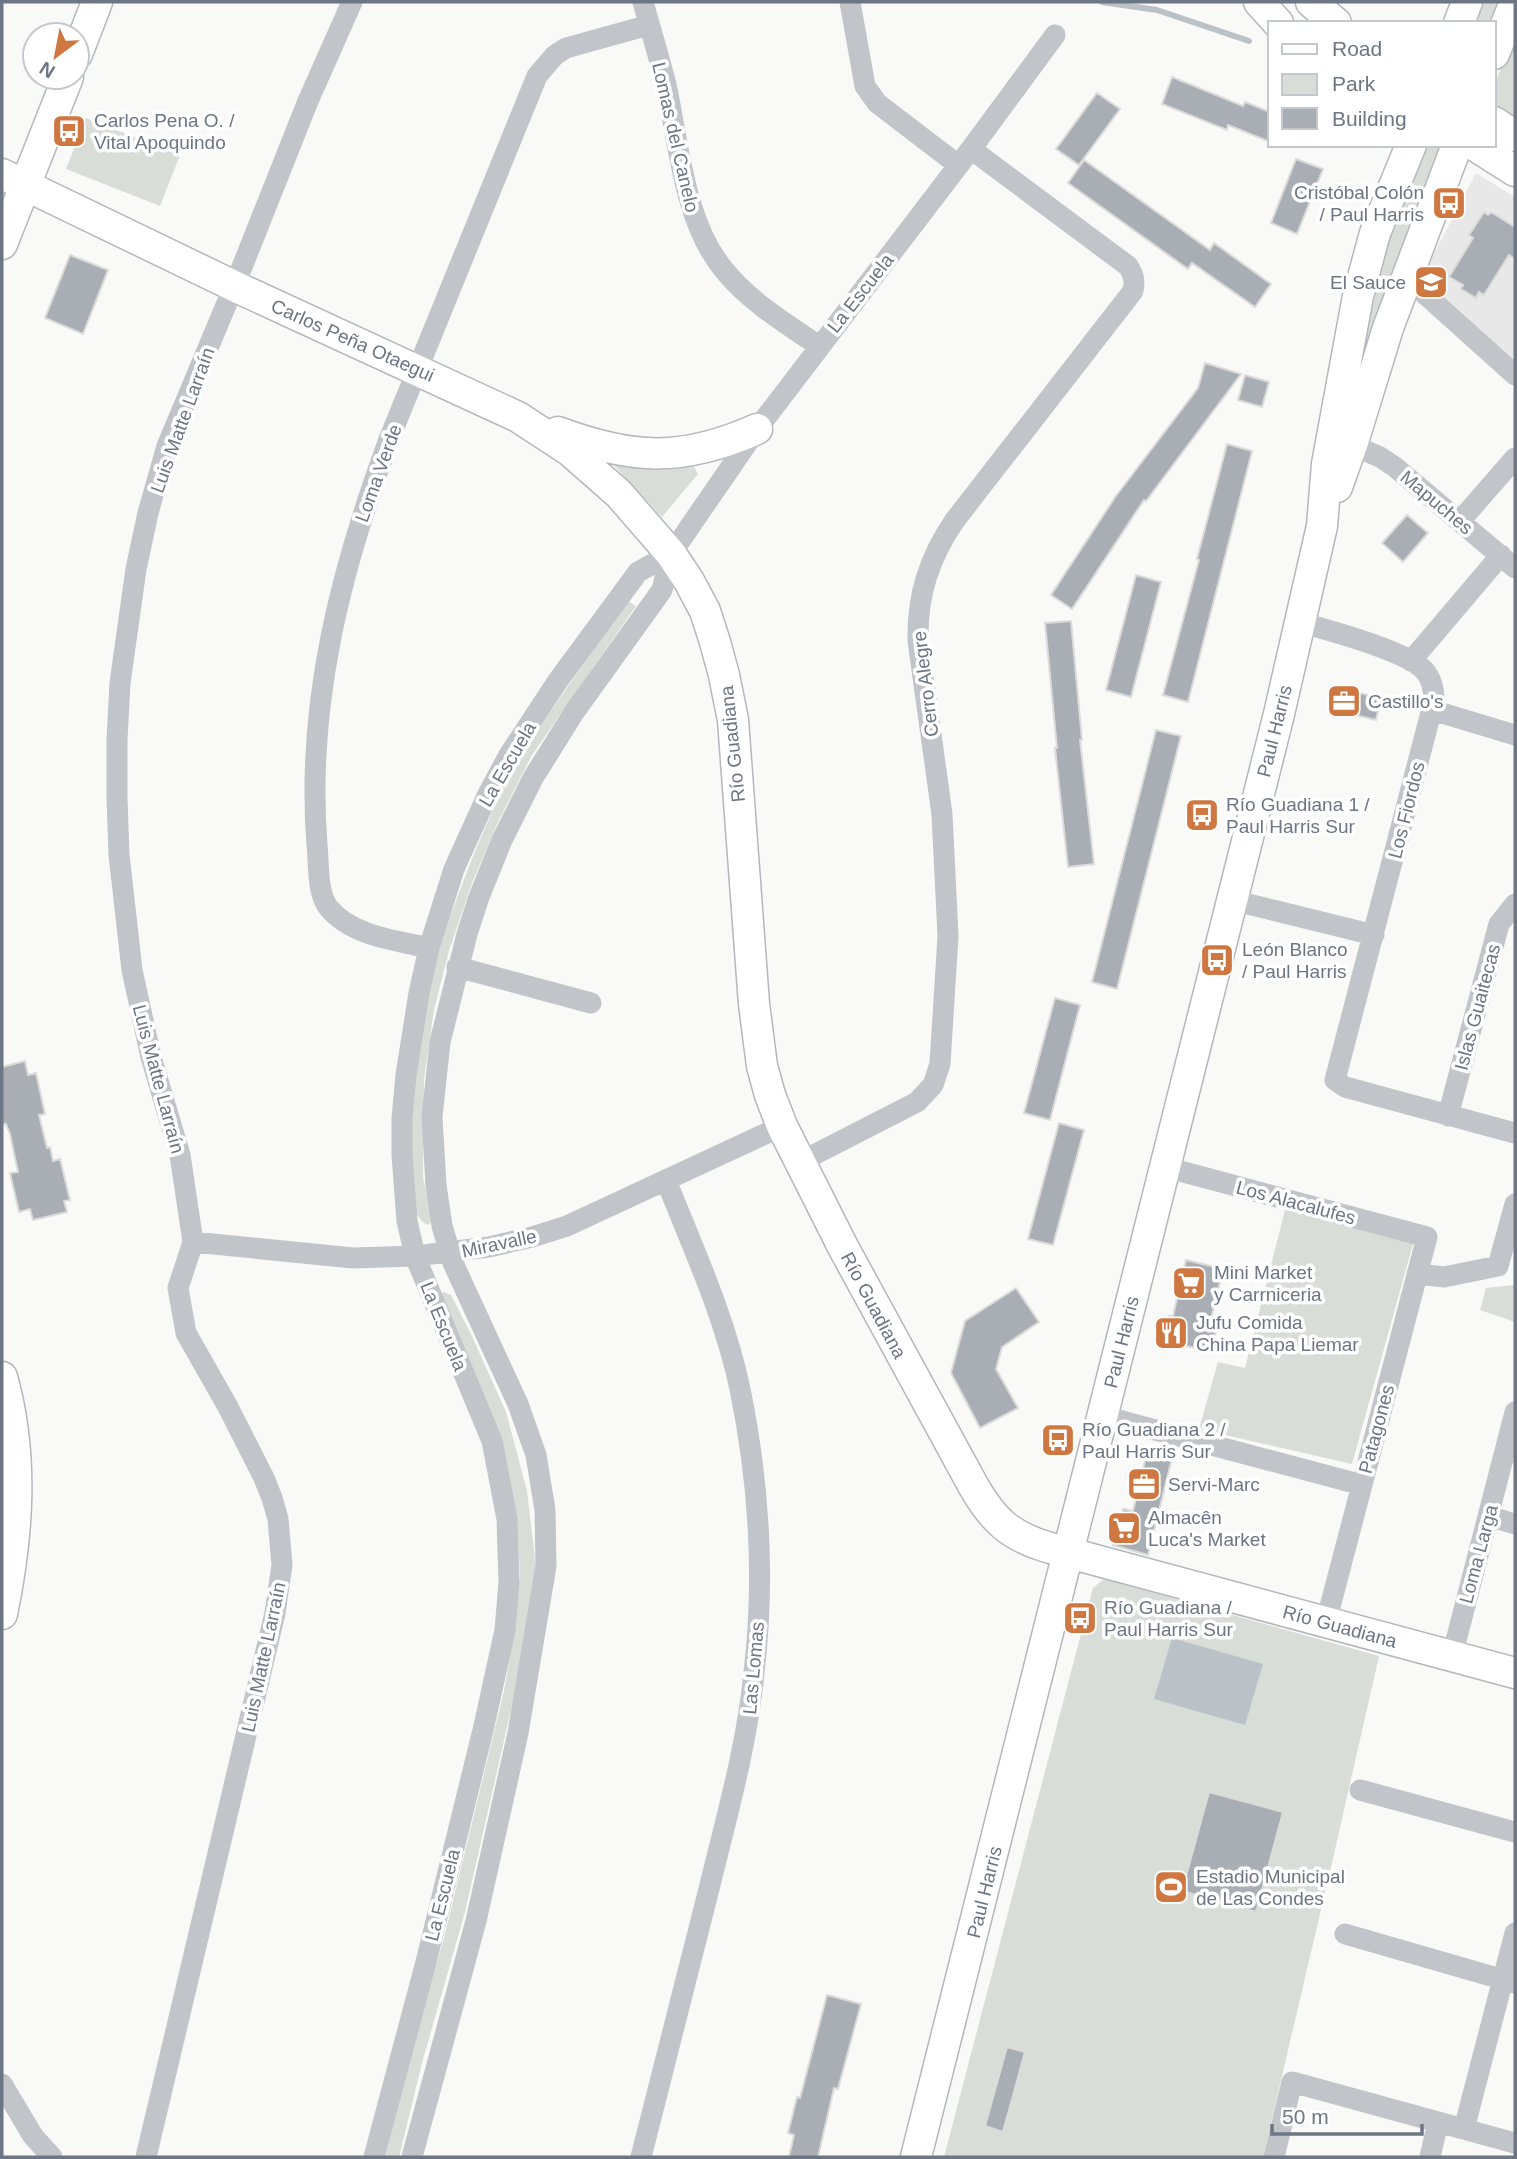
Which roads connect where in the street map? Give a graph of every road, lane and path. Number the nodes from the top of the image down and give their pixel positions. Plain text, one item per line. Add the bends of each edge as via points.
1 (97, 2) edge
2 (352, 2) edge
3 (643, 2) edge
4 (850, 2) edge
5 (1259, 2) edge
6 (1294, 2) edge
7 (1311, 2) edge
8 (1467, 2) edge
9 (1515, 2) edge
10 (90, 21) edge
11 (1276, 21) edge
12 (1314, 21) edge
13 (1334, 21) edge
14 (1460, 21) edge
15 (649, 25) junction
16 (1055, 35) dead end
17 (1496, 49) edge
18 (61, 91) edge
19 (1496, 123) edge
20 (1515, 136) edge
21 (1410, 147) edge
22 (1456, 147) edge
23 (1477, 147) edge
24 (965, 157) junction
25 (1515, 171) edge
26 (14, 179) edge
27 (2, 244) edge
28 (1365, 268) junction
29 (234, 286) junction
30 (1403, 289) junction
31 (819, 346) junction
32 (419, 370) junction
33 (1515, 375) edge
34 (519, 417) junction
35 (757, 429) junction
36 (1352, 445) junction
37 (1515, 458) edge
38 (1460, 521) junction
39 (1322, 526) junction
40 (671, 554) junction
41 (1508, 561) edge
42 (1300, 622) junction
43 (1411, 661) junction
44 (1432, 710) junction
45 (1515, 735) edge
46 (1232, 900) junction
47 (1515, 904) edge
48 (1374, 935) junction
49 (429, 948) junction
50 (457, 967) junction
51 (591, 1003) dead end
52 (1448, 1116) junction
53 (782, 1126) junction
54 (1515, 1133) edge
55 (800, 1162) junction
56 (1165, 1167) junction
57 (666, 1180) junction
58 (1515, 1204) edge
59 (1427, 1237) joint
60 (193, 1242) junction
61 (449, 1252) junction
62 (415, 1256) junction
63 (1417, 1274) junction
64 (2, 1377) edge
65 (1515, 1412) edge
66 (1102, 1416) junction
67 (1362, 1485) junction
68 (1488, 1517) junction
69 (1515, 1524) edge
70 (1068, 1553) junction
71 (2, 1614) edge
72 (1326, 1622) junction
73 (1452, 1656) junction
74 (1515, 1673) edge
75 (1360, 1790) dead end
76 (1515, 1832) edge
77 (1515, 1933) edge
78 (1345, 1934) dead end
79 (1509, 1981) edge
80 (2, 2084) edge
81 (1438, 2122) junction
82 (1464, 2129) junction
83 (1515, 2143) edge
84 (51, 2157) edge
85 (146, 2157) edge
86 (374, 2157) edge
87 (412, 2157) edge
88 (642, 2157) edge
89 (916, 2157) edge
90 (1274, 2157) edge
91 (1430, 2157) edge

1 - 10 street
2 - 29 street, Luis Matte Larraín
3 - 15 street, Lomas del Canelo
4 - 24 street, Cerro Alegre via 870,95
5 - 11 street
6 - 12 street
7 - 13 street
8 - 14 street
9 - 17 street
15 - 31 street, Lomas del Canelo via 690,202 704,239 737,285
15 - 32 street, Loma Verde via 566,48 537,76
16 - 24 street, La Escuela
18 - 26 street
19 - 20 street
21 - 28 street, Paul Harris
22 - 30 street, Paul Harris
23 - 25 street
24 - 31 street, La Escuela
24 - 55 street, Cerro Alegre via 1128,266 1134,285 955,520 925,579 918,641 942,814 948,936 938,1074 917,1102
26 - 27 street
26 - 29 street, Carlos Peña Otaegui
28 - 30 street via 1395,291
28 - 39 street, Paul Harris via 1327,464
29 - 32 street, Carlos Peña Otaegui
29 - 60 street, Luis Matte Larraín via 167,446 148,513 127,626 117,740 119,855 132,970 150,1057 180,1156
30 - 33 street
30 - 36 street, Paul Harris
31 - 35 street, La Escuela
32 - 34 street, Carlos Peña Otaegui
32 - 49 street, Loma Verde via 369,495 338,605 316,732 316,824 326,905 340,920 363,932
34 - 35 street via 608,449 639,453 700,450
34 - 40 street, Carlos Peña Otaegui via 595,472
35 - 40 street, La Escuela
36 - 38 street, Mapuches via 1395,467
36 - 39 street, Paul Harris
37 - 38 street
38 - 41 street, Mapuches
39 - 42 street, Paul Harris
40 - 49 street, La Escuela via 638,572 526,728 470,831
40 - 50 street, La Escuela via 662,590 561,733 522,799 479,897
40 - 53 street, Río Guadiana via 705,611 733,720 757,1035
41 - 43 street
42 - 43 street, Los Fiordos
42 - 46 street, Paul Harris
43 - 44 street, Los Fiordos via 1431,681
44 - 45 street
44 - 48 street, Los Fiordos
46 - 48 street
46 - 56 street, Paul Harris
47 - 52 street, Islas Guaitecas via 1499,924
48 - 52 street, Los Fiordos via 1335,1080 1345,1087
49 - 62 street, La Escuela via 411,1036 402,1118 404,1190
50 - 51 street
50 - 61 street, La Escuela via 440,1042 432,1117 436,1185
52 - 54 street
53 - 55 street, Río Guadiana
53 - 57 street, Miravalle
55 - 70 street, Río Guadiana via 984,1504 1014,1534
56 - 59 street, Los Alacalufes
56 - 66 street, Paul Harris
57 - 61 street, Miravalle via 555,1230
57 - 88 street, Las Lomas via 729,1344 740,1388 758,1525 758,1618 748,1724
58 - 63 street via 1498,1266 1444,1277
59 - 63 street, Patagones
60 - 62 street, Miravalle via 353,1258
60 - 85 street, Luis Matte Larraín via 178,1288 186,1332 264,1478 278,1520 282,1565 275,1614
61 - 62 street, Miravalle
61 - 87 street, La Escuela via 528,1429 542,1482 546,1566 518,1733 476,1921
62 - 86 street, La Escuela via 492,1441 507,1519 509,1582 505,1630 484,1726
63 - 67 street, Patagones
64 - 71 street via 12,1430 16,1504
65 - 68 street, Loma Larga
66 - 67 street
66 - 70 street, Paul Harris
67 - 72 street, Patagones
68 - 69 street
68 - 73 street, Loma Larga
70 - 72 street, Río Guadiana
70 - 89 street, Paul Harris
72 - 73 street, Río Guadiana
73 - 74 street, Río Guadiana
75 - 76 street
77 - 79 street
78 - 79 street
79 - 82 street
80 - 84 street
81 - 82 street
81 - 90 street via 1292,2082
81 - 91 street
82 - 83 street

